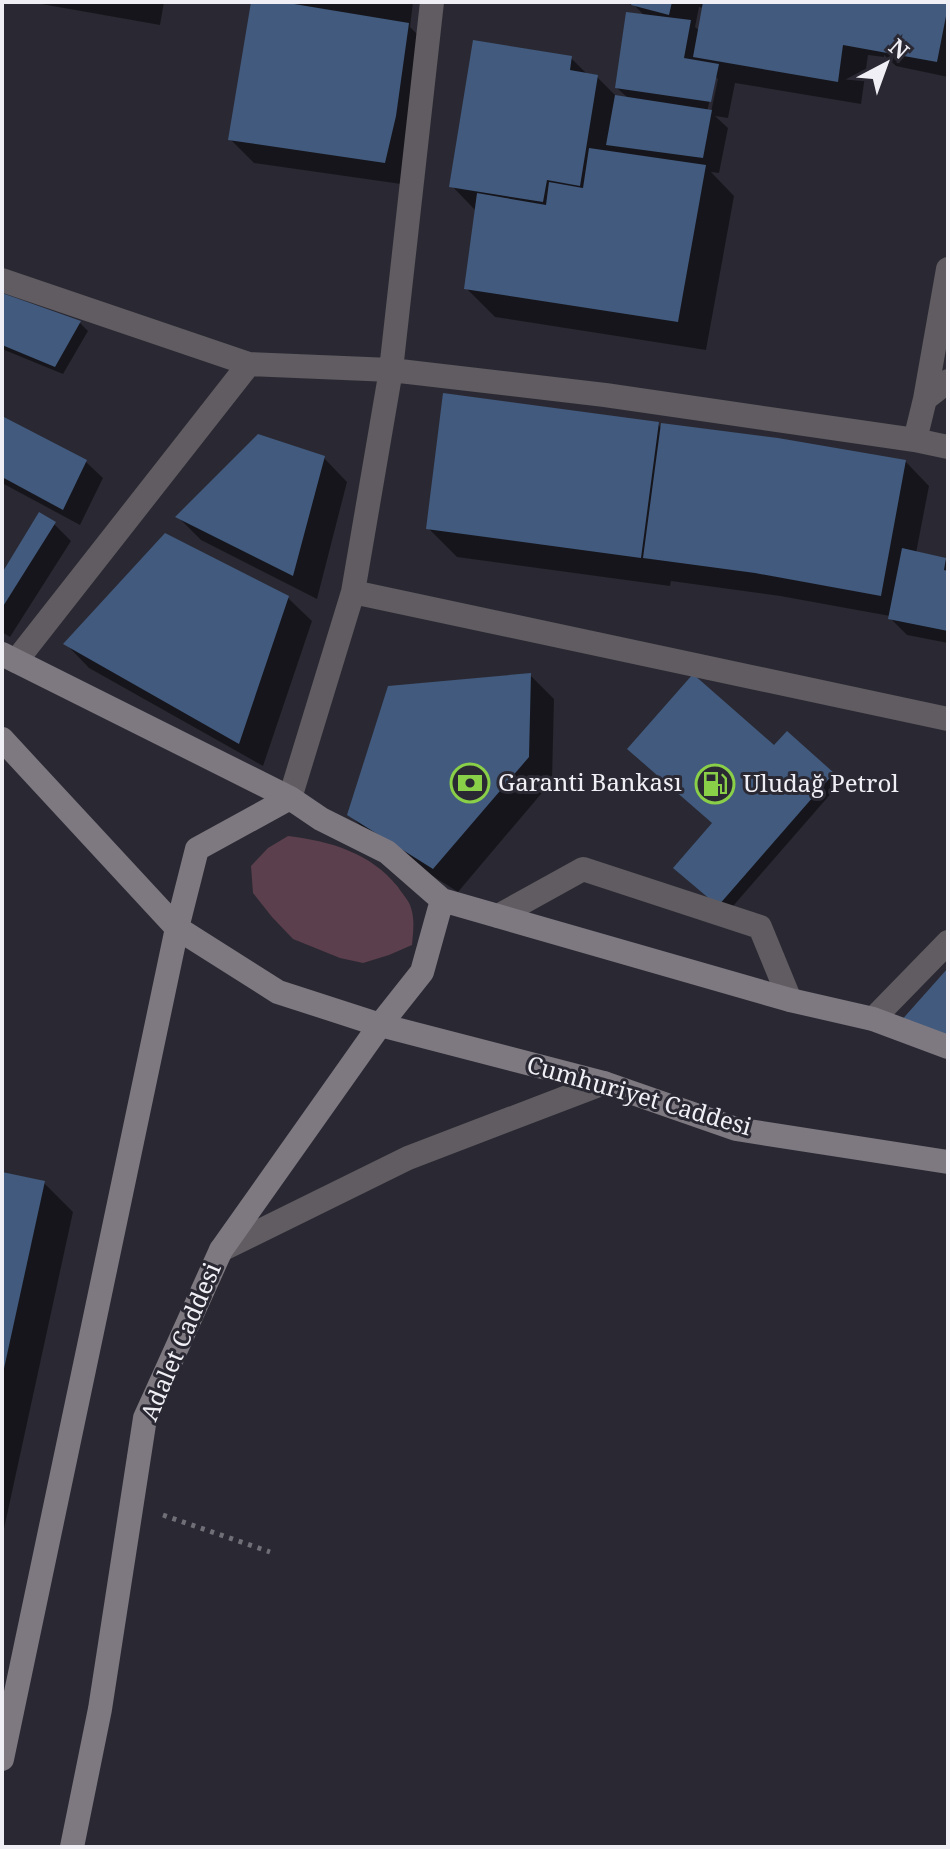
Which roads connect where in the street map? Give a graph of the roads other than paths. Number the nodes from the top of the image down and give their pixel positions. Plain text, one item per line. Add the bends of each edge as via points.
1 (432, 2) edge
2 (948, 269) edge
3 (2, 280) edge
4 (249, 364) junction
5 (391, 370) junction
6 (948, 381) edge
7 (925, 399) junction
8 (915, 440) junction
9 (948, 447) edge
10 (353, 592) junction
11 (9, 658) edge
12 (948, 719) edge
13 (2, 739) edge
14 (290, 798) junction
15 (442, 900) junction
16 (498, 916) junction
17 (177, 928) junction
18 (948, 942) edge
19 (790, 1000) junction
20 (873, 1019) junction
21 (380, 1025) junction
22 (948, 1047) edge
23 (604, 1083) junction
24 (948, 1162) edge
25 (221, 1250) junction
26 (2, 1759) edge
27 (72, 1847) edge

1 - 5 street
2 - 7 street
3 - 4 street
4 - 5 street
4 - 11 street
5 - 8 street
5 - 10 street
6 - 7 street
7 - 8 street
8 - 9 street
10 - 12 street
10 - 14 street
11 - 14 main road
13 - 17 main road
14 - 15 main road via 387,852
14 - 17 main road via 197,849
15 - 16 main road
15 - 21 main road via 422,972
16 - 19 main road
16 - 19 street via 583,869 760,927
17 - 21 main road via 278,992
17 - 26 main road
18 - 20 street
19 - 20 main road
20 - 22 main road
21 - 23 main road, Cumhuriyet Caddesi
21 - 25 main road, Adalet Caddesi
23 - 24 main road, Cumhuriyet Caddesi via 736,1129
23 - 25 street via 408,1158
25 - 27 main road, Adalet Caddesi via 145,1418 100,1709

